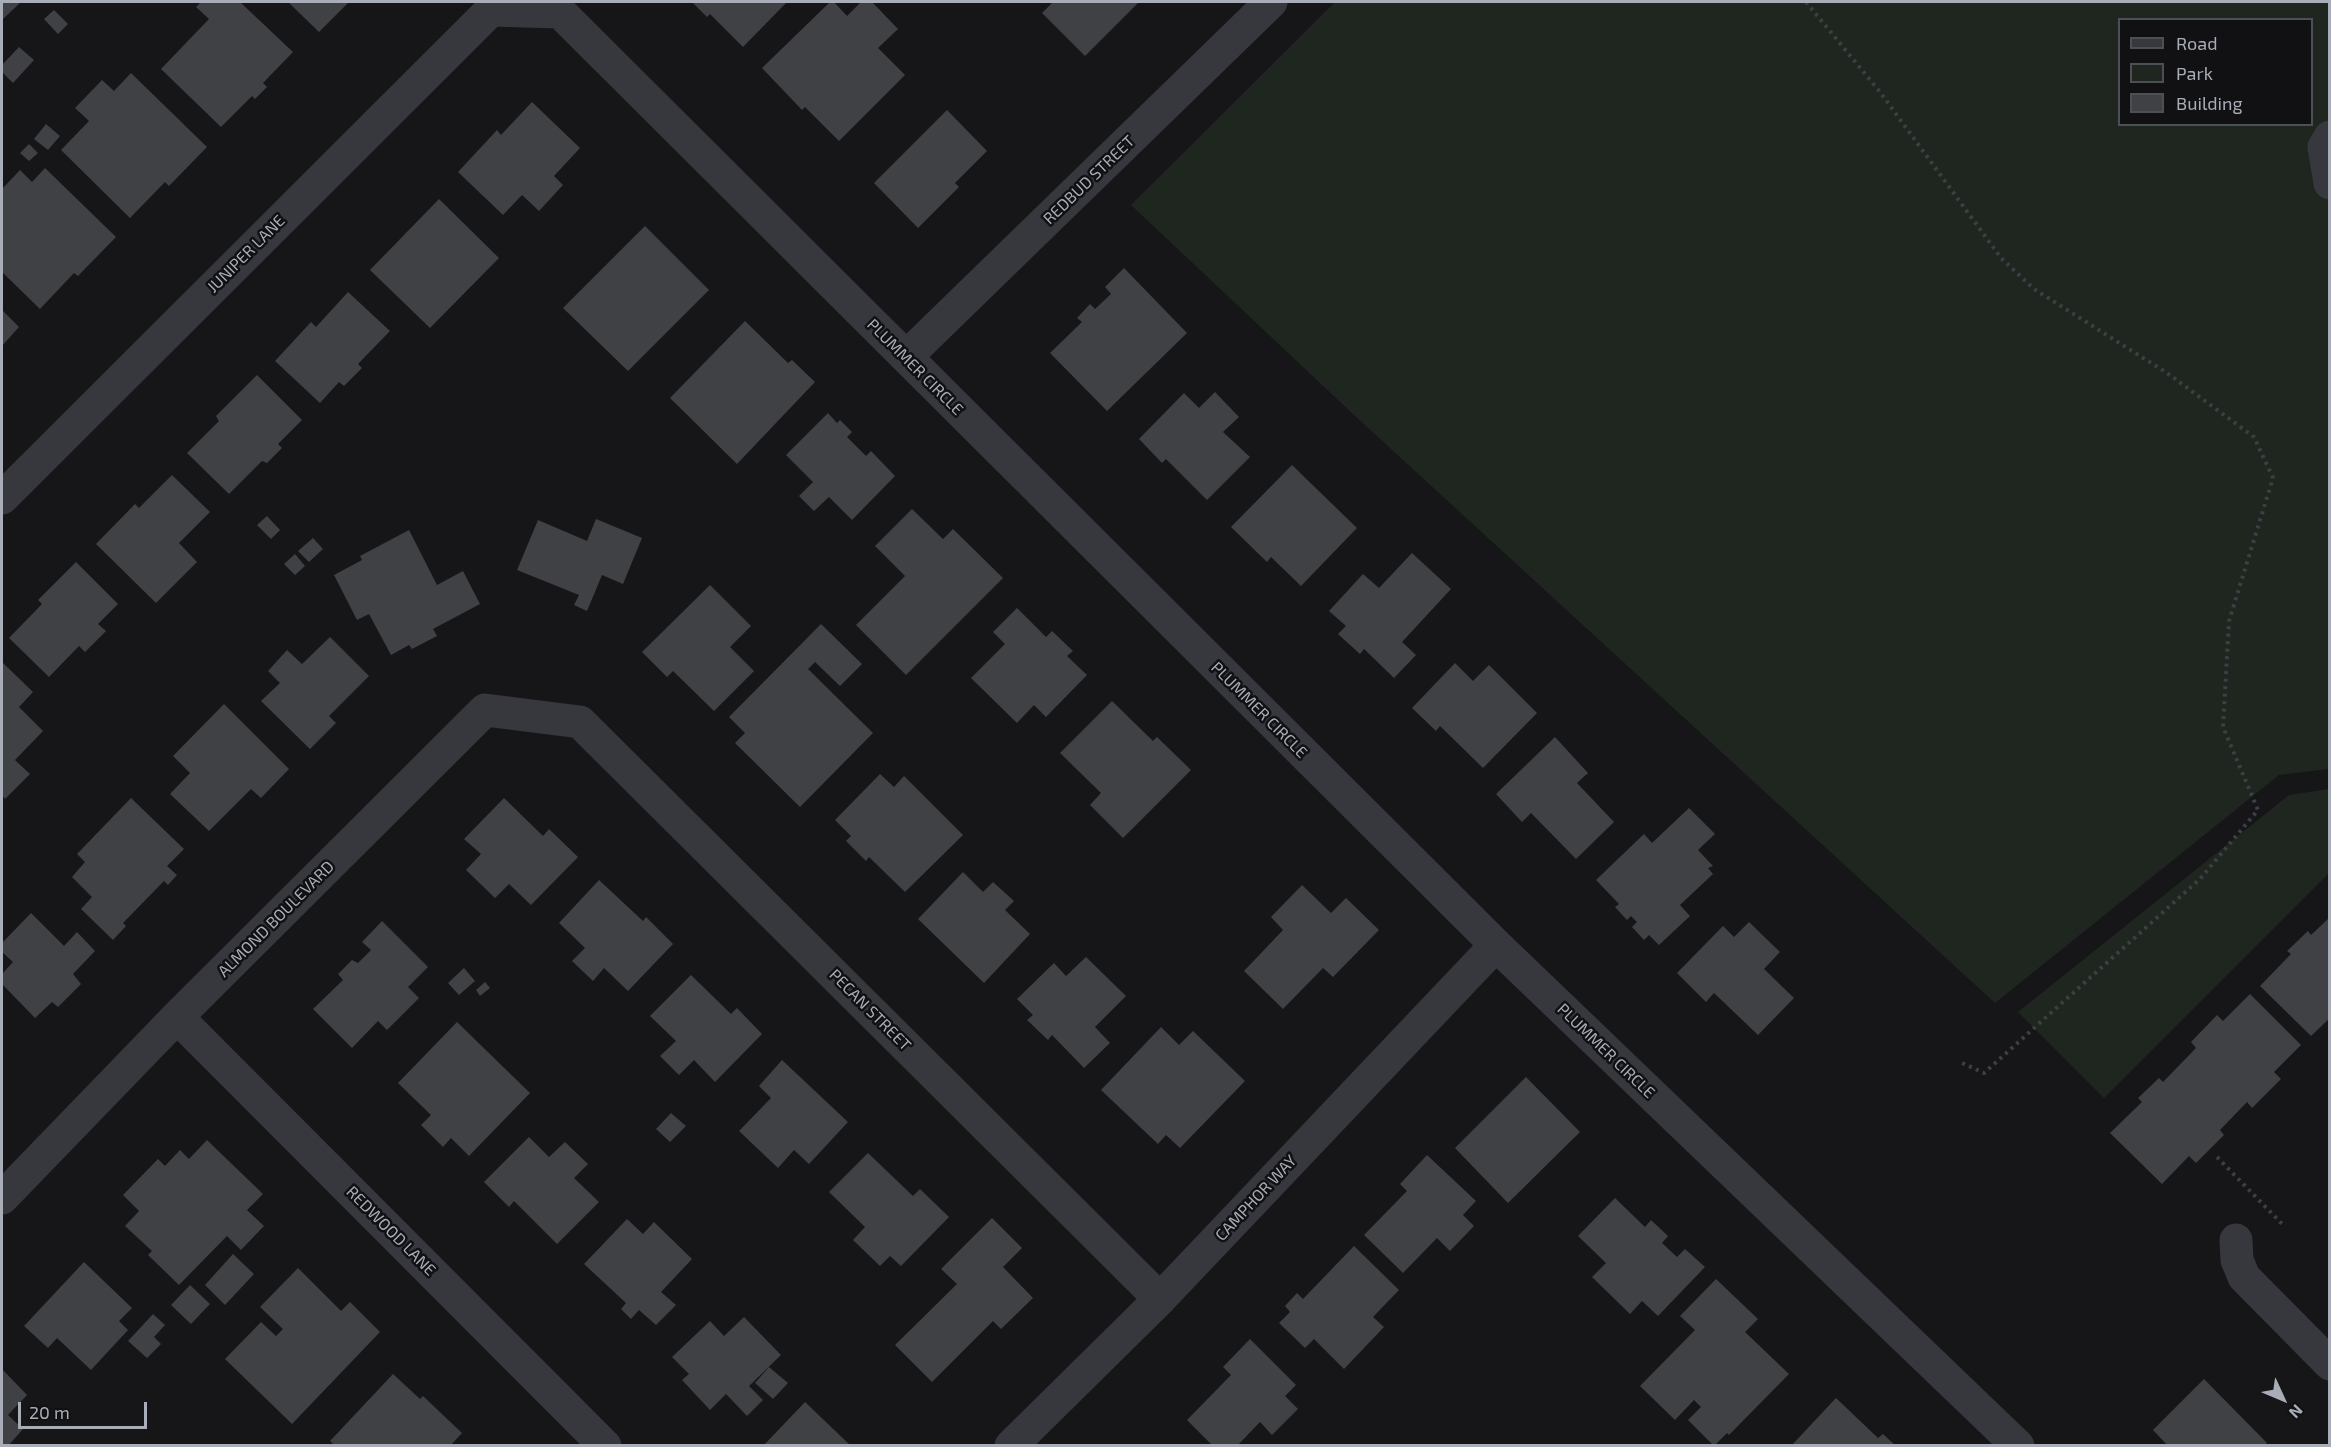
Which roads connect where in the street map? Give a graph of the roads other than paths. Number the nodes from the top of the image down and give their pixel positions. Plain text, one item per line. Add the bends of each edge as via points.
1 (1271, 2) edge
2 (491, 9) joint
3 (2330, 137) edge
4 (2330, 183) edge
5 (906, 357) junction
6 (2, 498) edge
7 (580, 722) joint
8 (1496, 945) junction
9 (177, 1017) junction
10 (2, 1198) edge
11 (2236, 1240) dead end
12 (1161, 1299) junction
13 (2330, 1364) edge
14 (605, 1446) edge
15 (1011, 1446) edge
16 (2018, 1446) edge

1 - 5 street, REDBUD STREET
2 - 5 street, PLUMMER CIRCLE via 560,12
2 - 6 street, JUNIPER LANE
3 - 4 street via 2324,147
5 - 8 street, PLUMMER CIRCLE
7 - 9 street, ALMOND BOULEVARD via 485,710
7 - 12 street, PECAN STREET
8 - 12 street, CAMPHOR WAY
8 - 16 street, PLUMMER CIRCLE
9 - 10 street, ALMOND BOULEVARD
9 - 14 street, REDWOOD LANE
11 - 13 street via 2237,1260 2244,1277
12 - 15 street, CAMPHOR WAY

